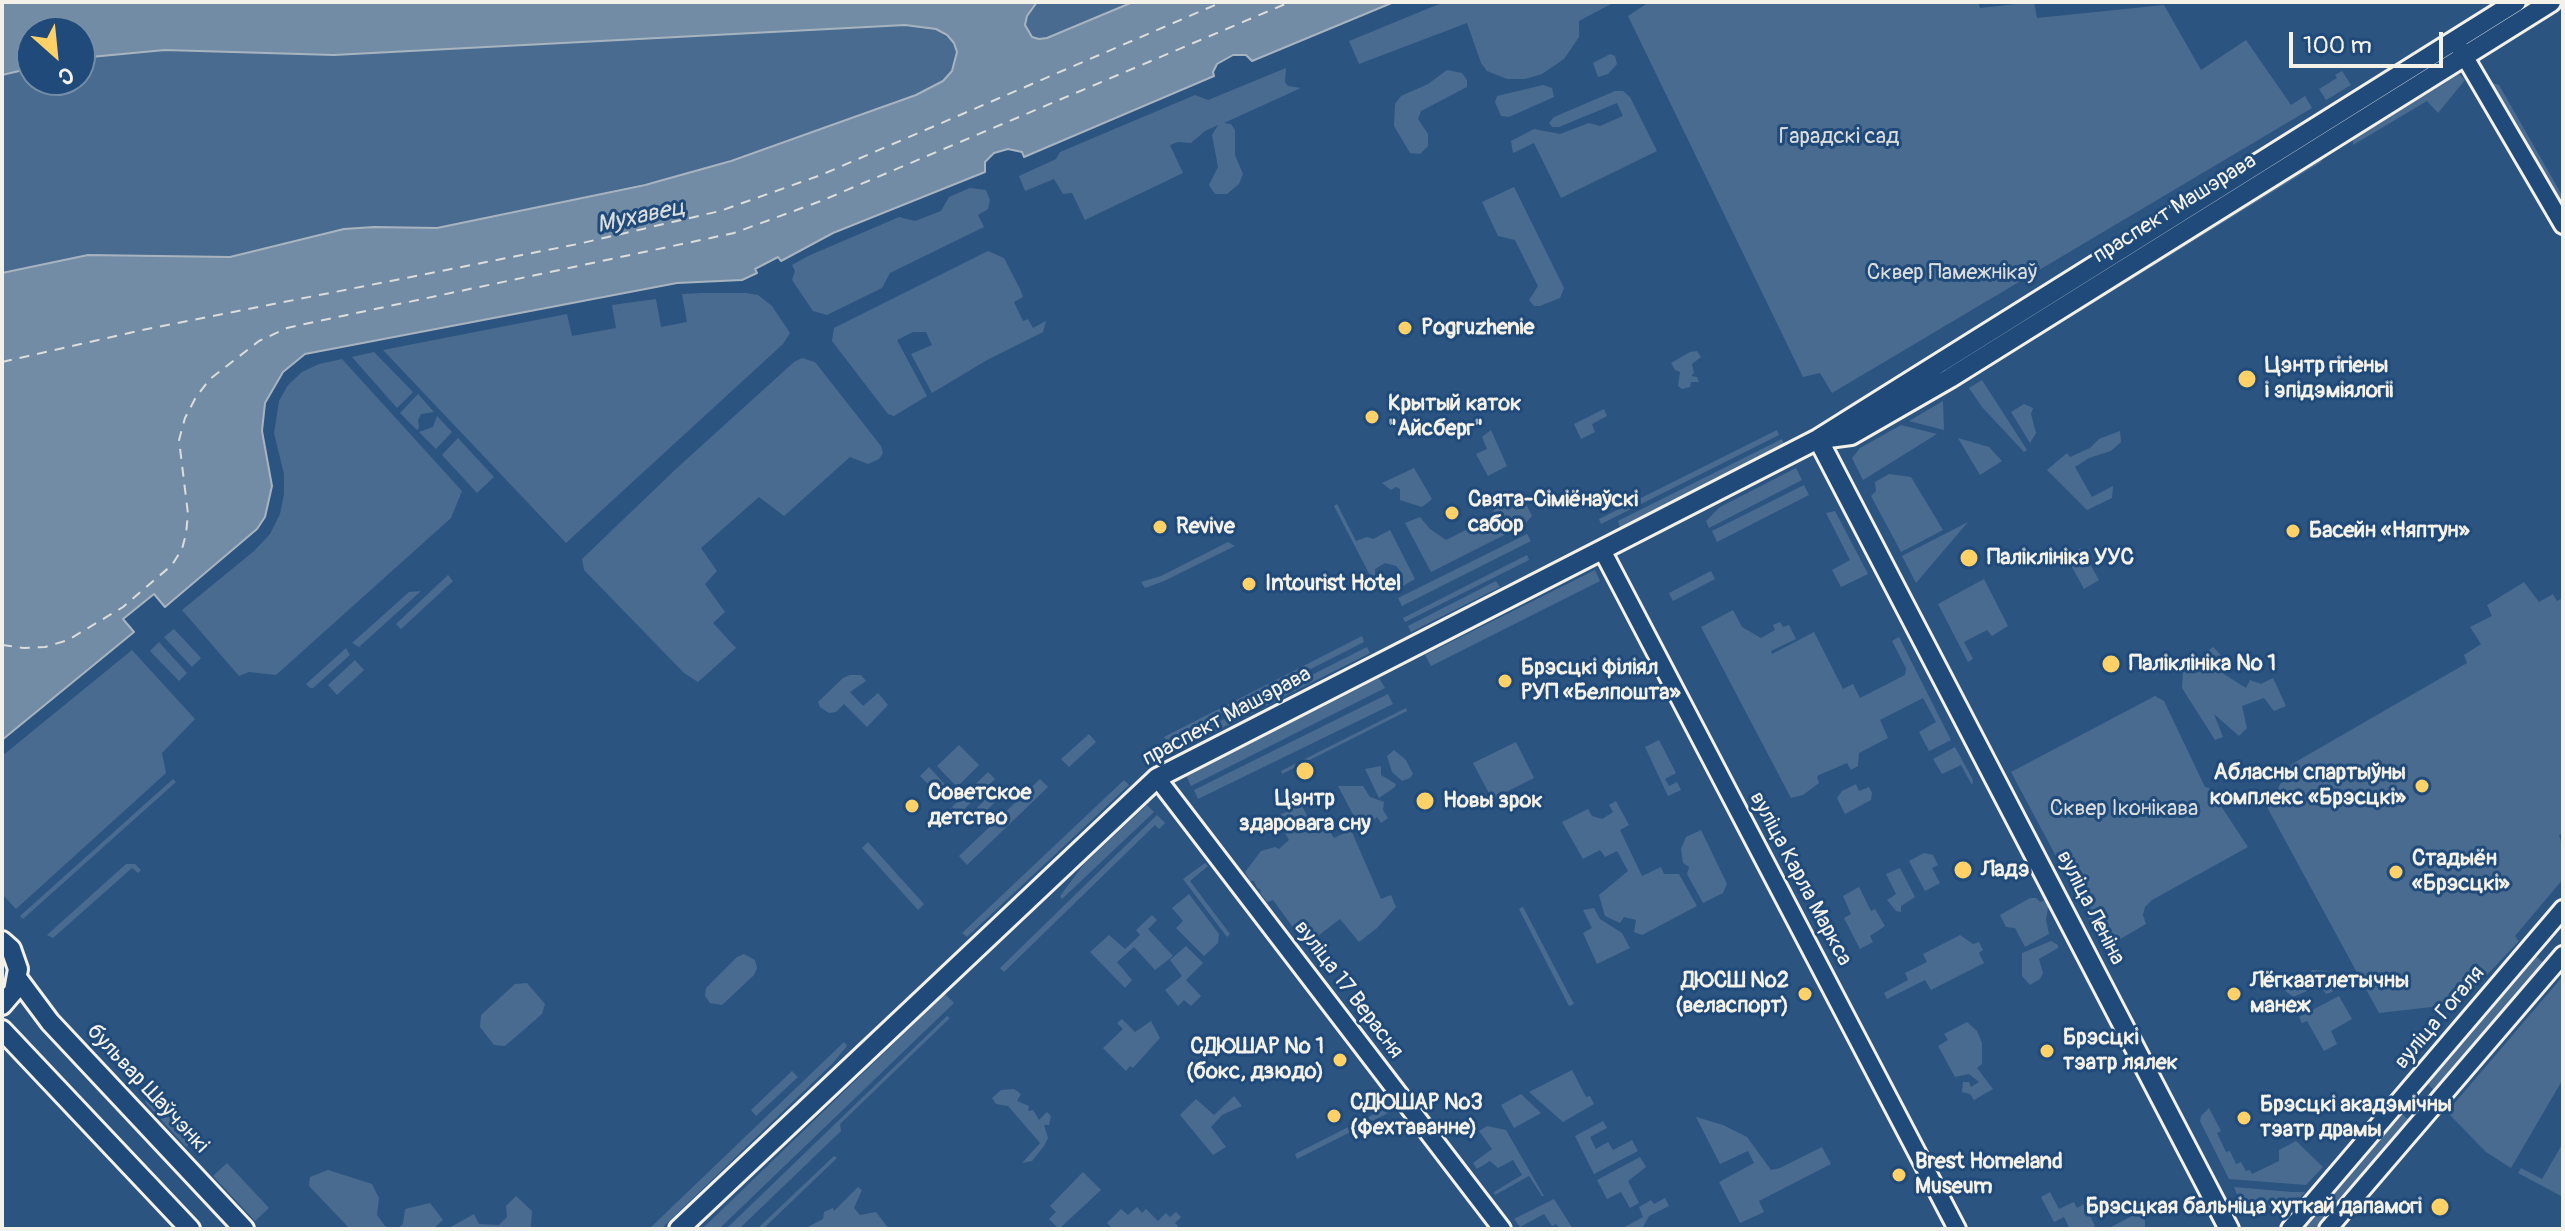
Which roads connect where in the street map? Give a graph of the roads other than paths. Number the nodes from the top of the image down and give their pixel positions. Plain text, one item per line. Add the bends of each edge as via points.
1 (2516, 2) edge
2 (2551, 2) edge
3 (2455, 40) junction
4 (2466, 57) junction
5 (2563, 225) edge
6 (2146, 245) junction
7 (1818, 439) junction
8 (1602, 550) junction
9 (1157, 778) junction
10 (2563, 909) edge
11 (2, 941) edge
12 (2563, 955) edge
13 (18, 979) junction
14 (2, 1005) edge
15 (2, 1030) edge
16 (190, 1229) edge
17 (244, 1229) edge
18 (679, 1229) edge
19 (1502, 1229) edge
20 (1957, 1229) edge
21 (2229, 1229) edge
22 (2290, 1229) edge
23 (2328, 1229) edge

1 - 3 main road, праспект Машэрава
2 - 4 main road, праспект Машэрава
3 - 4 main road
3 - 6 main road, праспект Машэрава
4 - 5 main road
4 - 6 main road, праспект Машэрава
6 - 7 main road, праспект Машэрава via 1921,386
7 - 8 main road, праспект Машэрава
7 - 21 main road, вуліца Леніна
8 - 9 main road, праспект Машэрава
8 - 20 main road, вуліца Карла Маркса
9 - 18 main road, праспект Машэрава
9 - 19 main road, вуліца 17 Верасня
10 - 22 main road, вуліца Гогаля
11 - 13 main road, бульвар Шаўчэнкі via 16,959
12 - 23 main road
13 - 14 main road
13 - 17 main road, бульвар Шаўчэнкі via 50,1022
15 - 16 main road

